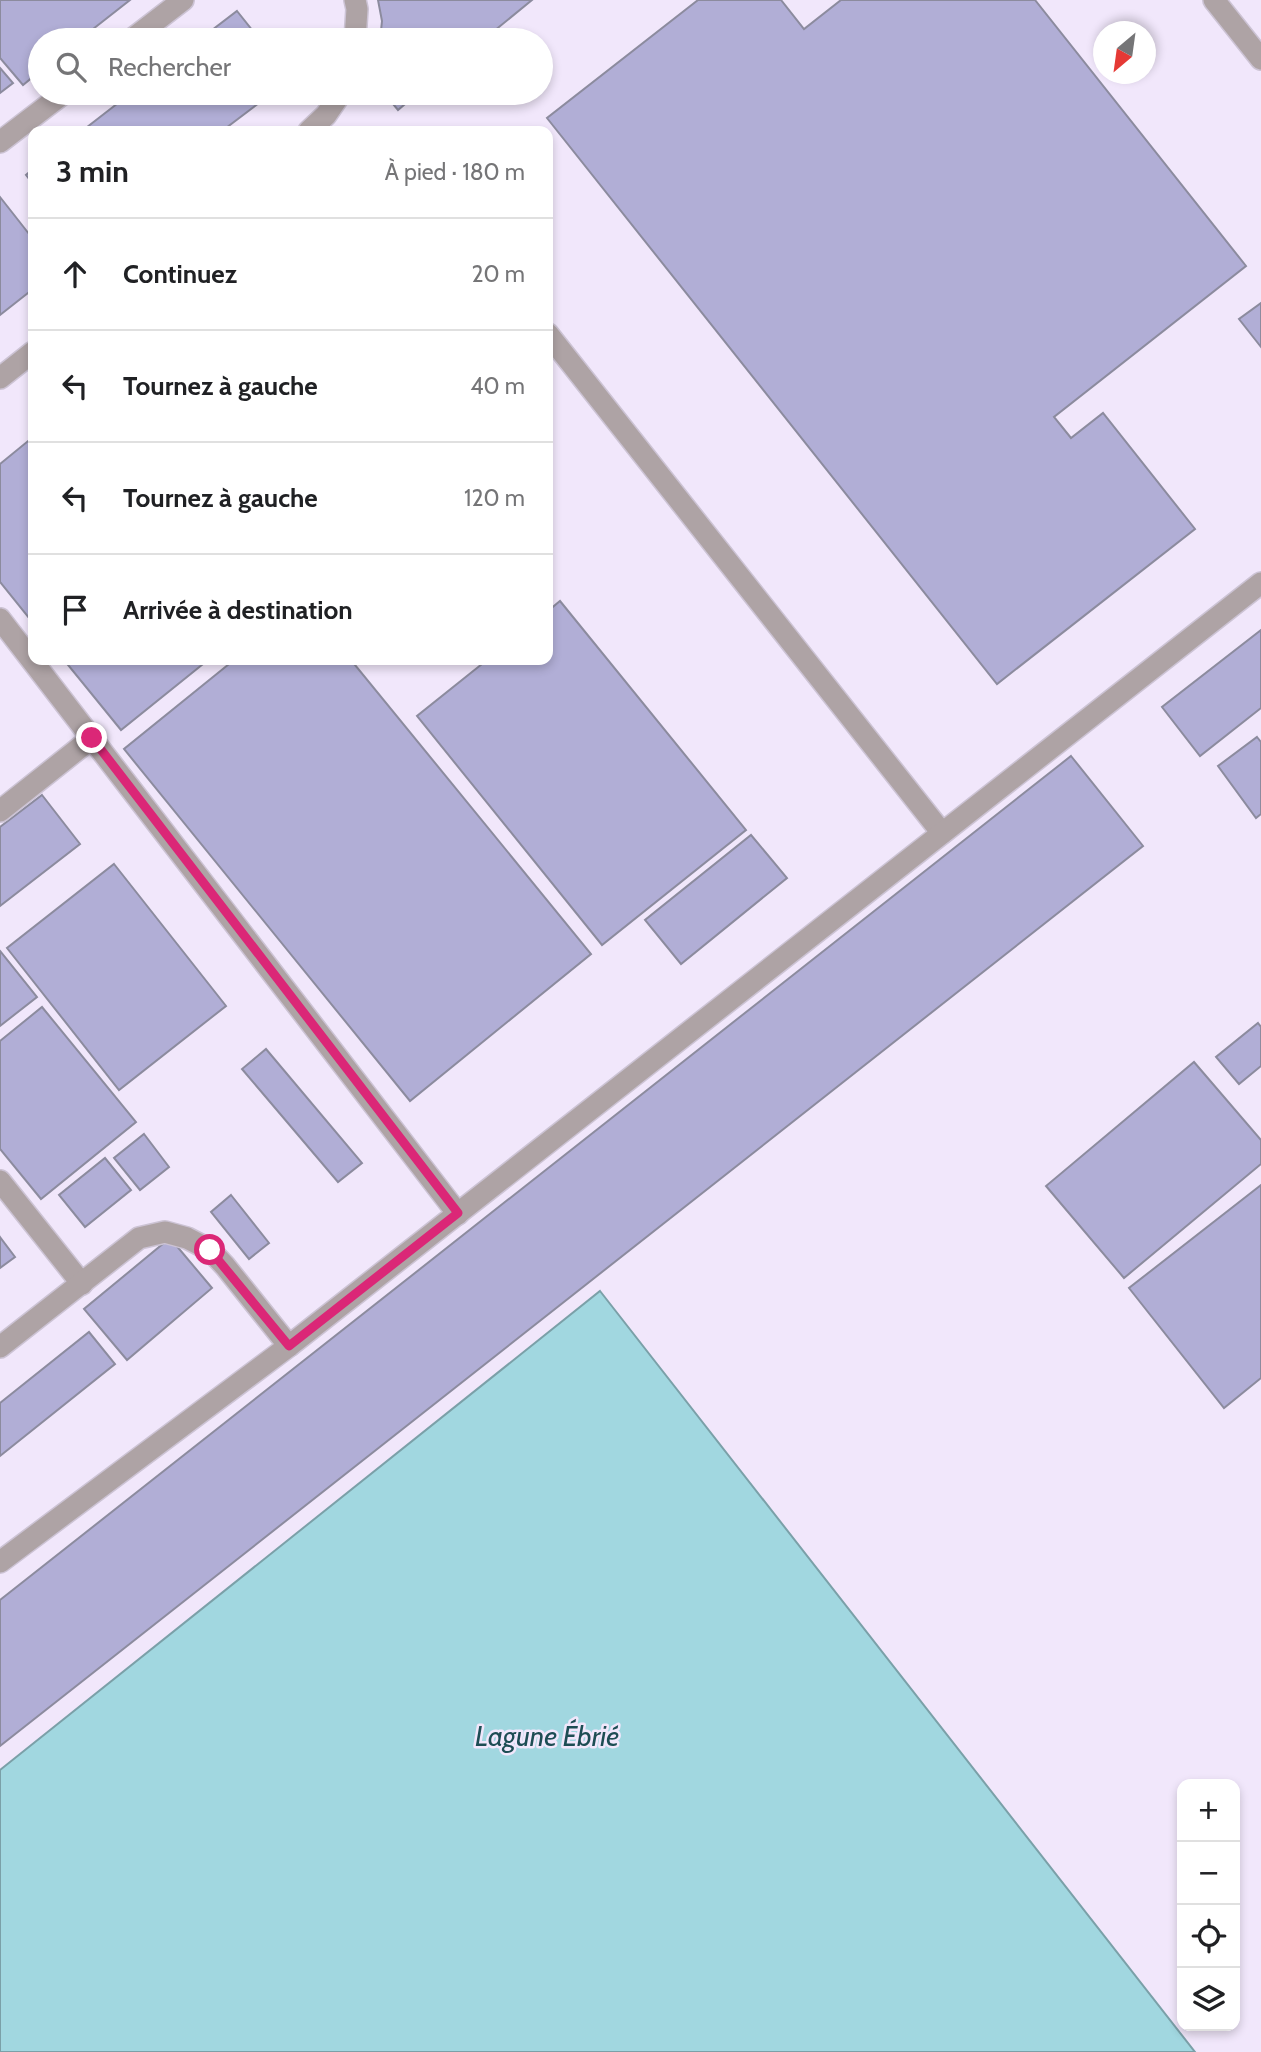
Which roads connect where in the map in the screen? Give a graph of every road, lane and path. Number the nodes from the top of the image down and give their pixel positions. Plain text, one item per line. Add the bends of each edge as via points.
1 (183, 0) edge
2 (355, 0) edge
3 (1214, 0) edge
4 (147, 28) edge
5 (356, 28) edge
6 (1261, 60) edge
7 (48, 105) edge
8 (333, 105) edge
9 (314, 126) edge
10 (0, 142) edge
11 (553, 340) edge
12 (28, 356) edge
13 (0, 378) edge
14 (1261, 583) edge
15 (0, 619) edge
16 (28, 655) edge
17 (36, 665) edge
18 (92, 738) junction
19 (0, 811) edge
20 (942, 833) junction
21 (0, 1181) edge
22 (458, 1213) junction
23 (82, 1284) junction
24 (289, 1346) junction
25 (0, 1347) edge
26 (0, 1562) edge

1 - 4 street
2 - 5 street
3 - 6 street
7 - 10 street
8 - 9 street
11 - 20 street
12 - 13 street
14 - 20 street
15 - 16 street
17 - 18 street
18 - 19 street
18 - 22 street
20 - 22 street
21 - 23 street
22 - 24 street
23 - 24 street via 139,1238 165,1232 187,1238 210,1250
23 - 25 street
24 - 26 street

